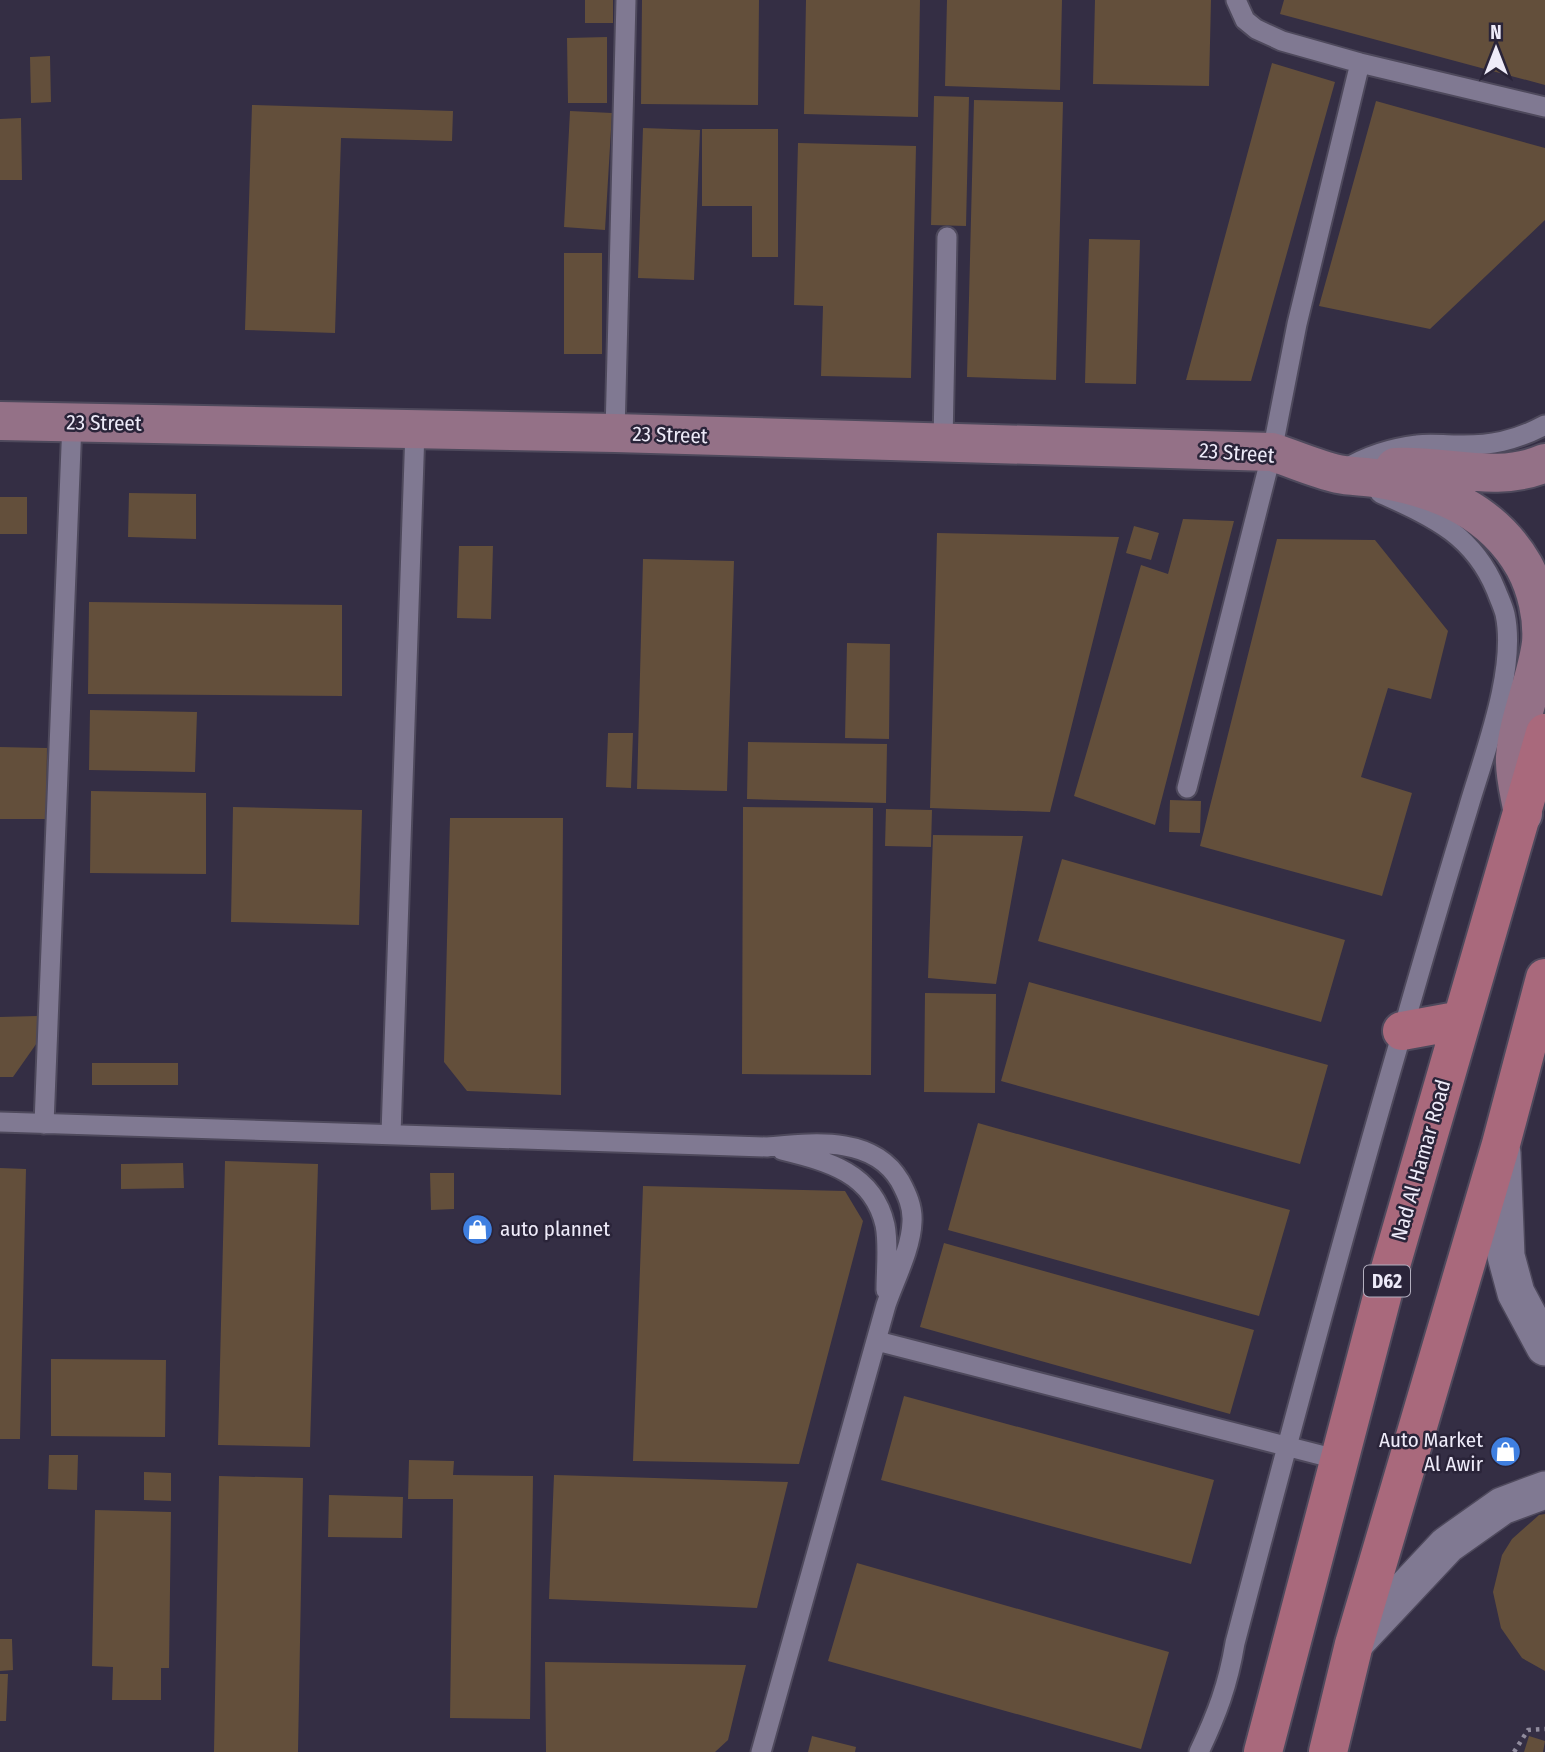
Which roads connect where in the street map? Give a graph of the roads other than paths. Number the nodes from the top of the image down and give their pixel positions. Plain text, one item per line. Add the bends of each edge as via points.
1 (626, 0) edge
2 (1236, 0) edge
3 (1360, 63) junction
4 (1545, 107) edge
5 (947, 237) dead end
6 (0, 421) edge
7 (72, 422) junction
8 (1545, 425) edge
9 (415, 430) junction
10 (615, 433) junction
11 (943, 443) junction
12 (1272, 452) junction
13 (1545, 463) edge
14 (1337, 474) junction
15 (1545, 733) edge
16 (1187, 788) dead end
17 (1523, 814) junction
18 (1545, 978) edge
19 (1462, 1020) junction
20 (1402, 1031) junction
21 (0, 1122) edge
22 (44, 1124) junction
23 (391, 1134) junction
24 (1501, 1144) junction
25 (767, 1147) junction
26 (886, 1305) junction
27 (877, 1341) junction
28 (1545, 1347) edge
29 (1287, 1447) junction
30 (1340, 1460) junction
31 (1545, 1490) edge
32 (1354, 1644) junction
33 (761, 1752) edge
34 (1199, 1752) edge
35 (1263, 1752) edge
36 (1328, 1752) edge

1 - 10 lane
2 - 3 lane via 1245,20 1262,33
3 - 4 lane
3 - 12 lane via 1297,324
5 - 11 lane
6 - 7 street, 23 Street
7 - 9 street, 23 Street
7 - 22 lane
8 - 14 lane via 1504,443 1419,444 1390,450
9 - 10 street, 23 Street
9 - 23 lane
10 - 11 street, 23 Street
11 - 12 street, 23 Street
12 - 14 street, 23 Street
12 - 16 lane
13 - 14 street, 23 Street via 1506,472 1403,466
14 - 17 street, 23 Street via 1381,479 1466,506 1493,525 1530,576 1541,640 1515,758
14 - 20 lane via 1429,516 1478,555 1504,612 1508,643 1491,729
15 - 17 main road, Nad Al Hamar Road / D62
17 - 19 main road, Nad Al Hamar Road / D62
18 - 24 main road
19 - 20 main road
19 - 30 main road, Nad Al Hamar Road / D62
20 - 29 lane
21 - 22 lane
22 - 23 lane
23 - 25 lane
24 - 28 street via 1506,1256 1516,1293
24 - 32 main road
25 - 26 lane via 824,1161 851,1174 873,1196 885,1224
25 - 26 lane via 818,1142 847,1146 873,1154 894,1171 908,1195 912,1222
26 - 27 lane
27 - 29 lane
27 - 33 lane
29 - 30 lane
29 - 34 lane via 1230,1674
30 - 35 main road, Nad Al Hamar Road / D62
31 - 32 street via 1502,1506 1447,1545
32 - 36 main road

